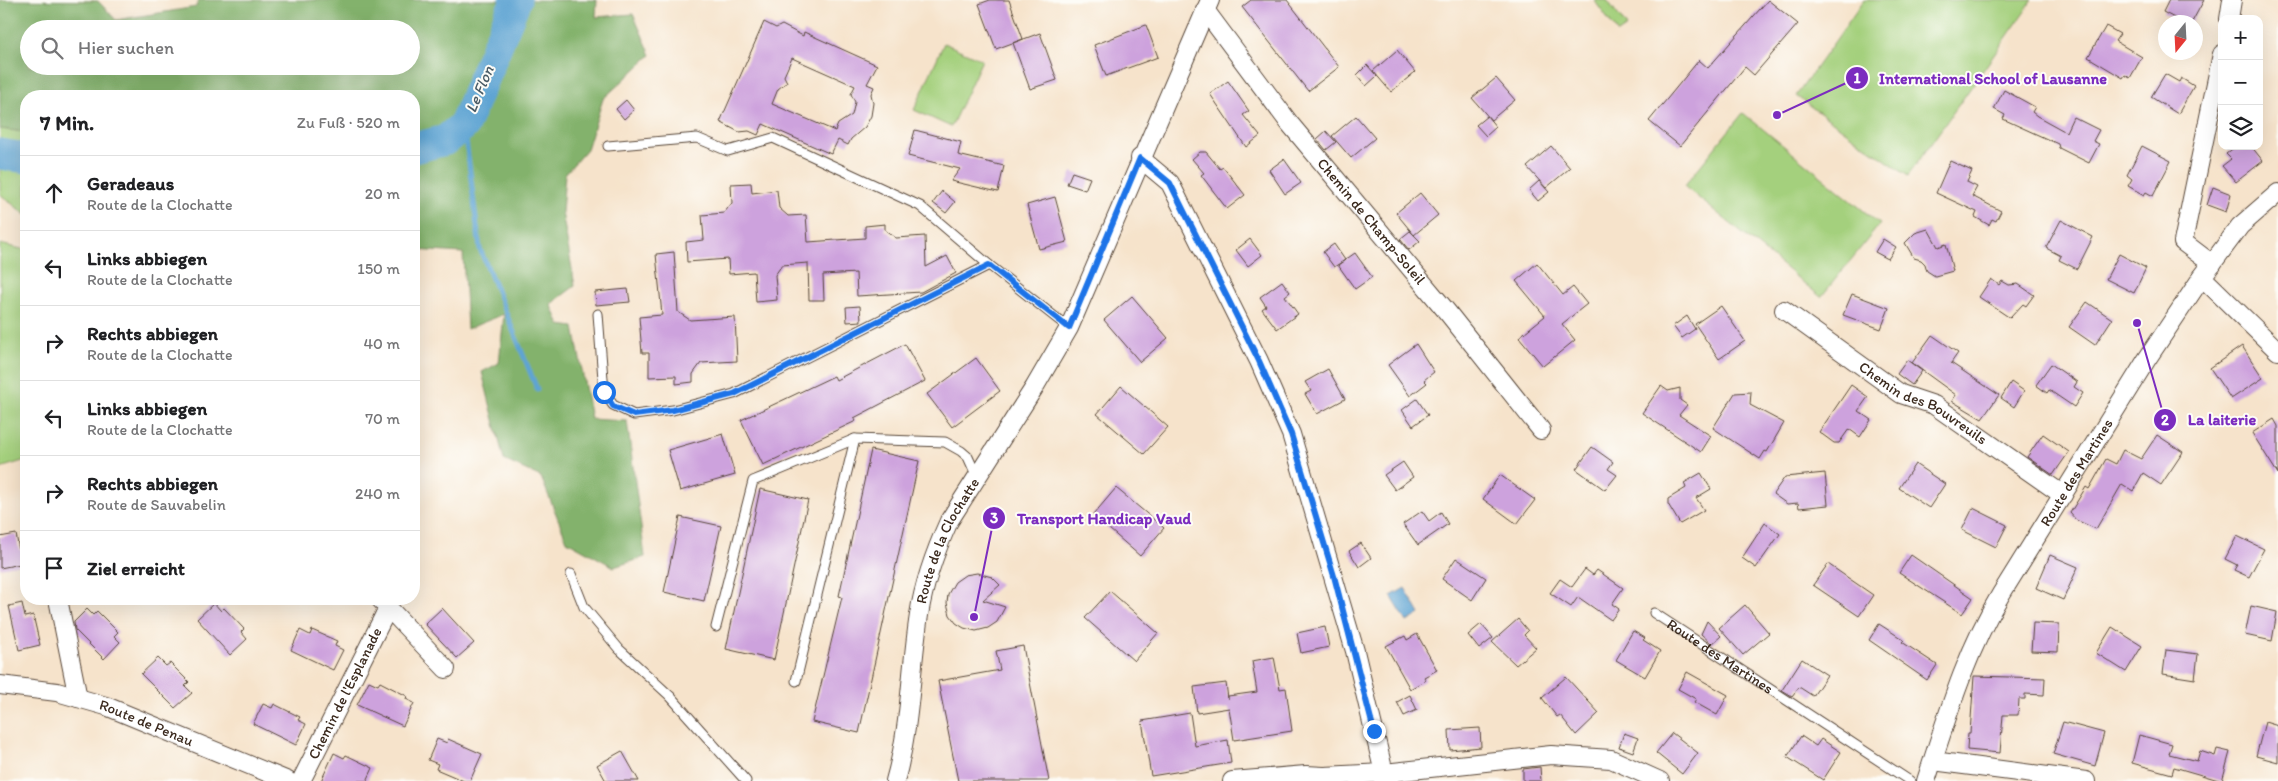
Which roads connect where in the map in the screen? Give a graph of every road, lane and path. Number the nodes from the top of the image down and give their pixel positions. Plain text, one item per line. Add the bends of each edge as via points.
1 (2232, 0) edge
2 (1208, 5) edge
3 (2230, 15) edge
4 (2221, 60) edge
5 (608, 146) dead end
6 (1140, 158) junction
7 (2278, 193) edge
8 (989, 265) junction
9 (2207, 270) junction
10 (1784, 310) dead end
11 (598, 314) dead end
12 (1069, 328) junction
13 (2278, 351) edge
14 (1541, 430) dead end
15 (855, 439) junction
16 (977, 478) junction
17 (2063, 494) junction
18 (571, 574) dead end
19 (59, 605) edge
20 (383, 605) edge
21 (386, 605) edge
22 (1654, 613) dead end
23 (716, 627) dead end
24 (446, 669) dead end
25 (796, 681) dead end
26 (0, 685) edge
27 (78, 698) junction
28 (1933, 761) junction
29 (1387, 777) edge
30 (288, 781) edge
31 (301, 781) edge
32 (746, 781) edge
33 (895, 781) edge
34 (1232, 781) edge
35 (1660, 781) edge
36 (1910, 781) edge
37 (1926, 781) edge
38 (2086, 781) edge

1 - 3 street
2 - 6 street, Route de la Clochatte
2 - 14 street, Chemin de Champ-Soleil via 1290,124 1448,312
4 - 9 street via 2183,242
5 - 8 lane via 697,138 728,151 774,138 920,206
6 - 12 street, Route de la Clochatte
6 - 29 street via 1170,183 1259,361 1291,434 1355,651
7 - 9 street, Route des Martines via 2240,226
8 - 11 lane via 734,394 653,413 634,415 613,406 604,392
8 - 12 lane
9 - 13 street
9 - 17 street, Route des Martines
10 - 17 street, Chemin des Bouvreuils via 1902,394 1934,405
12 - 16 street, Route de la Clochatte
15 - 16 lane via 945,442 962,451
15 - 23 lane via 752,481
15 - 25 lane
16 - 33 street, Route de la Clochatte via 949,522 927,579 916,638 907,730
17 - 28 street, Route des Martines via 1985,621 1960,679
18 - 32 lane via 584,608 619,649 670,696
19 - 27 street
20 - 31 street, Chemin de l'Esplanade
21 - 24 street, Chemin de l'Esplanade
22 - 36 lane, Route des Martines
26 - 27 street, Route de Penau
27 - 30 street, Route de Penau via 133,716
28 - 37 street, Route des Martines
28 - 38 street
29 - 34 street via 1306,774
29 - 35 street via 1551,755 1611,759

